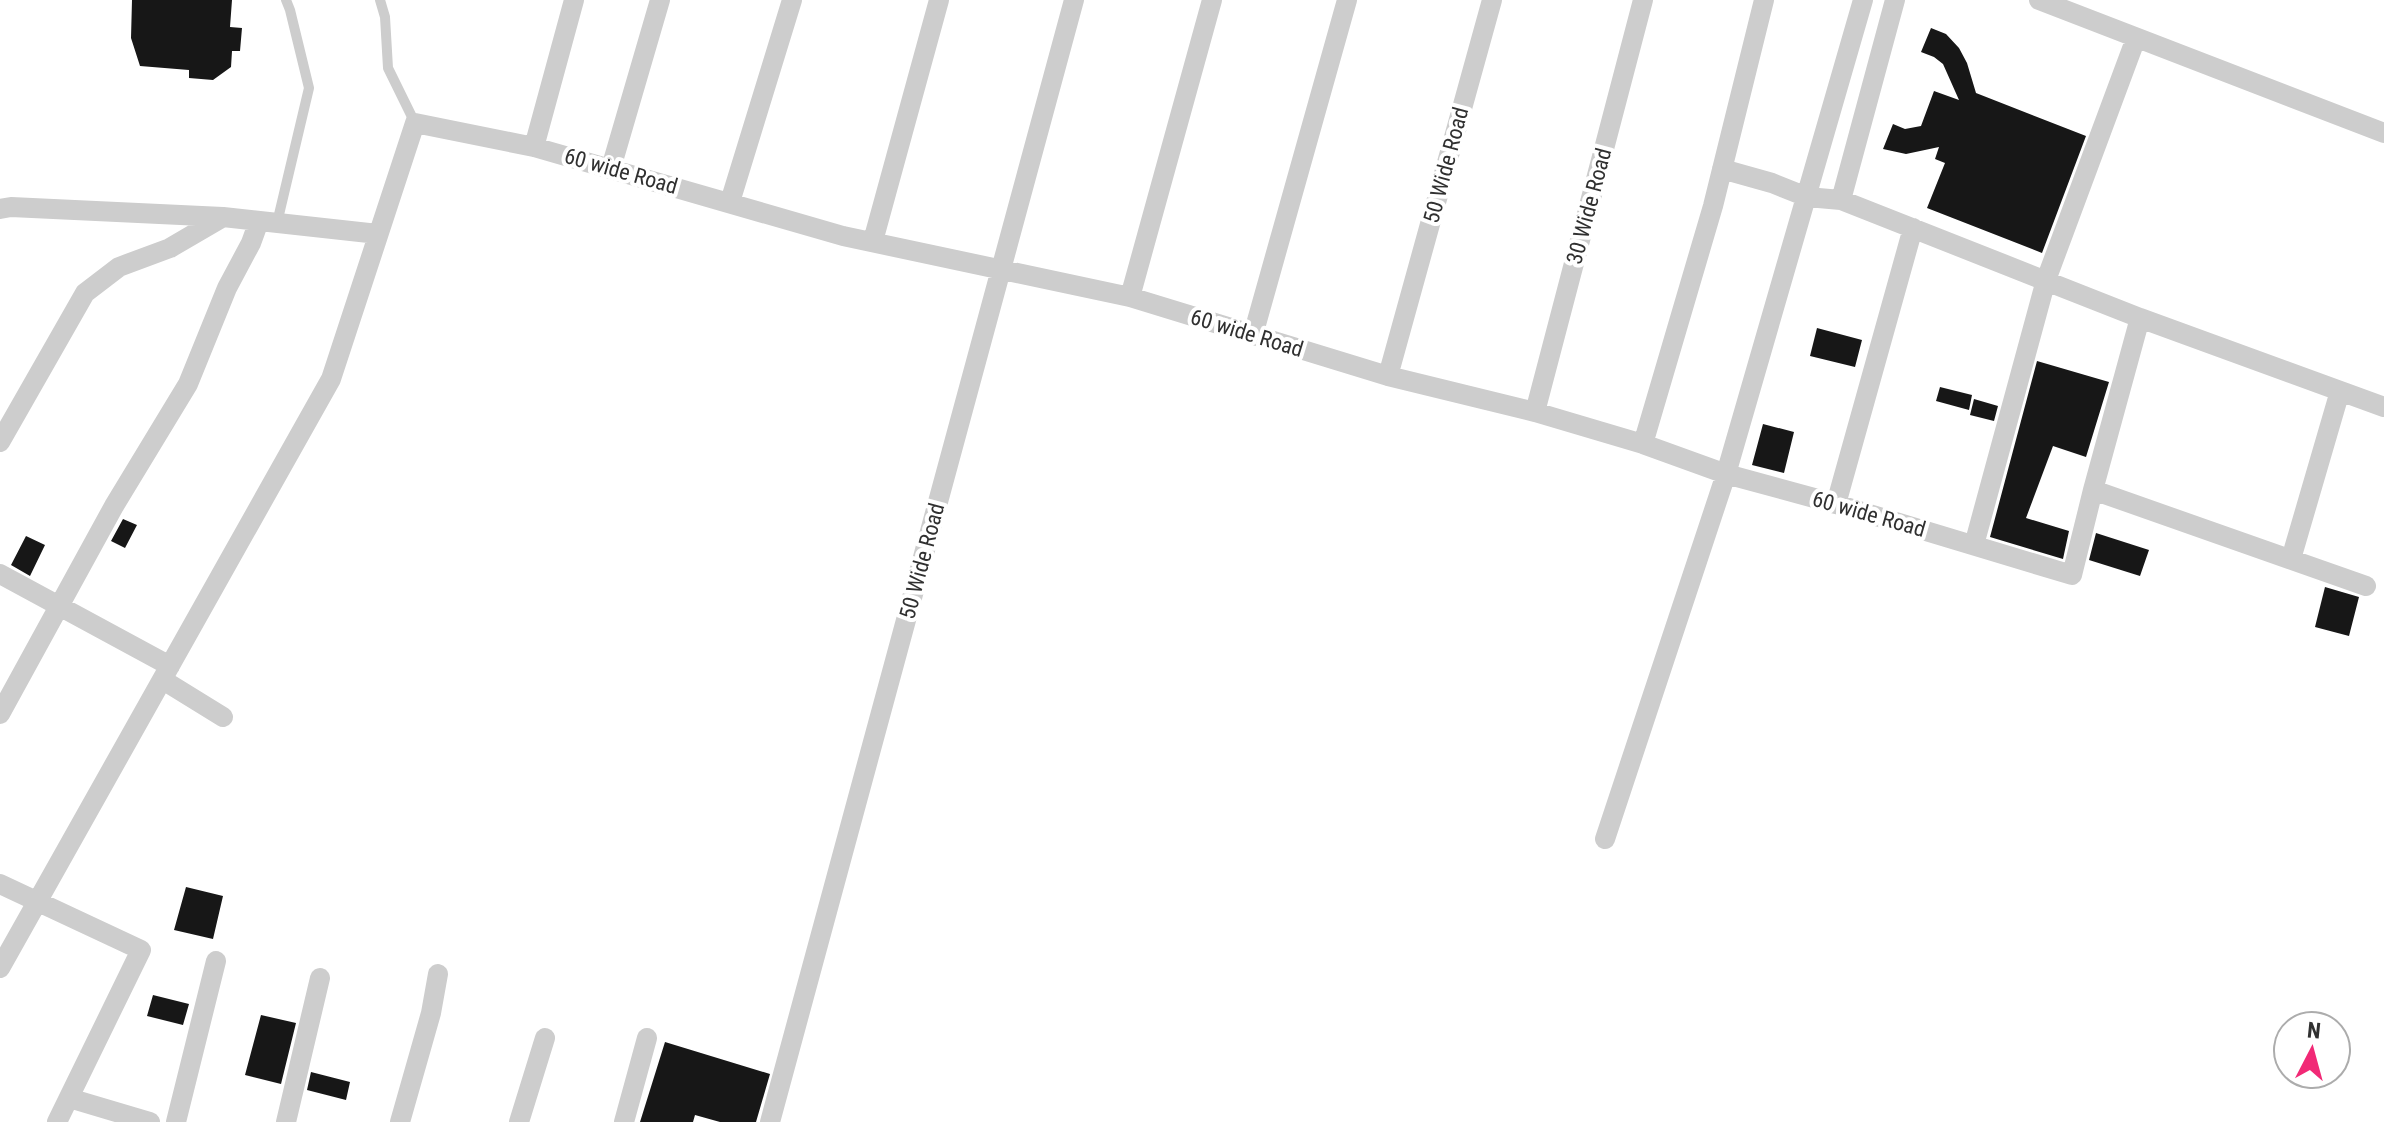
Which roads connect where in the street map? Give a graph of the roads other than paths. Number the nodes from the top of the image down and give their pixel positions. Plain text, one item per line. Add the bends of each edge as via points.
1 (286, 0) edge
2 (380, 0) edge
3 (574, 0) edge
4 (660, 0) edge
5 (792, 0) edge
6 (939, 0) edge
7 (1074, 0) edge
8 (1212, 0) edge
9 (1347, 0) edge
10 (1492, 0) edge
11 (1643, 0) edge
12 (1764, 0) edge
13 (1863, 0) edge
14 (1895, 0) edge
15 (2039, 0) edge
16 (2136, 38) junction
17 (415, 123) junction
18 (2384, 133) edge
19 (534, 147) junction
20 (611, 168) junction
21 (1722, 169) junction
22 (1807, 197) junction
23 (1841, 200) junction
24 (730, 202) junction
25 (4, 206) edge
26 (223, 217) junction
27 (268, 222) junction
28 (1913, 228) junction
29 (378, 234) junction
30 (873, 241) junction
31 (1001, 269) junction
32 (2046, 280) junction
33 (1130, 297) junction
34 (2140, 318) junction
35 (1253, 335) junction
36 (1388, 376) junction
37 (2340, 391) junction
38 (2384, 407) edge
39 (1535, 412) junction
40 (2, 434) edge
41 (1643, 444) junction
42 (1726, 474) junction
43 (2093, 490) junction
44 (1836, 504) junction
45 (1974, 545) junction
46 (2291, 559) junction
47 (0, 574) edge
48 (2366, 586) dead end
49 (58, 606) junction
50 (166, 673) junction
51 (0, 714) edge
52 (223, 717) dead end
53 (1605, 839) dead end
54 (0, 884) edge
55 (38, 901) junction
56 (216, 961) dead end
57 (0, 968) edge
58 (438, 974) dead end
59 (320, 978) dead end
60 (545, 1038) dead end
61 (647, 1038) dead end
62 (69, 1098) junction
63 (57, 1122) edge
64 (150, 1122) edge
65 (176, 1122) edge
66 (286, 1122) edge
67 (400, 1122) edge
68 (519, 1122) edge
69 (624, 1122) edge
70 (770, 1122) edge

1 - 27 lane via 309,88
2 - 17 lane via 388,68
3 - 19 street
4 - 20 street
5 - 24 street
6 - 30 street
7 - 31 street, 50 Wide Road
8 - 33 street
9 - 35 street
10 - 36 street, 50 Wide Road
11 - 39 street, 30 Wide Road
12 - 21 street
13 - 22 street
14 - 23 street
15 - 16 street
16 - 18 street
16 - 32 street
17 - 19 street, 60 wide Road
17 - 29 street
19 - 20 street, 60 wide Road
20 - 24 street, 60 wide Road
21 - 22 street
21 - 41 street
22 - 23 street
22 - 42 street
23 - 28 street
24 - 30 street, 60 wide Road
25 - 26 street
26 - 27 street
26 - 40 street via 170,248 119,267 85,293
27 - 29 street
27 - 49 street via 227,288 188,384
28 - 32 street
28 - 44 street
29 - 50 street via 331,379
30 - 31 street, 60 wide Road
31 - 33 street, 60 wide Road
31 - 70 street, 50 Wide Road
32 - 34 street
32 - 45 street
33 - 35 street, 60 wide Road
34 - 37 street
34 - 43 street
35 - 36 street, 60 wide Road
36 - 39 street, 60 wide Road
37 - 38 street
37 - 46 street
39 - 41 street, 60 wide Road
41 - 42 street, 60 wide Road
42 - 44 street, 60 wide Road
42 - 53 street
43 - 45 street, 60 wide Road via 2072,575
43 - 46 street
44 - 45 street, 60 wide Road
46 - 48 street
47 - 49 street
49 - 50 street
49 - 51 street
50 - 52 street
50 - 55 street
54 - 55 street
55 - 57 street
55 - 62 street via 141,950
56 - 65 street
58 - 67 street
59 - 66 street
60 - 68 street
61 - 69 street
62 - 63 street
62 - 64 street

